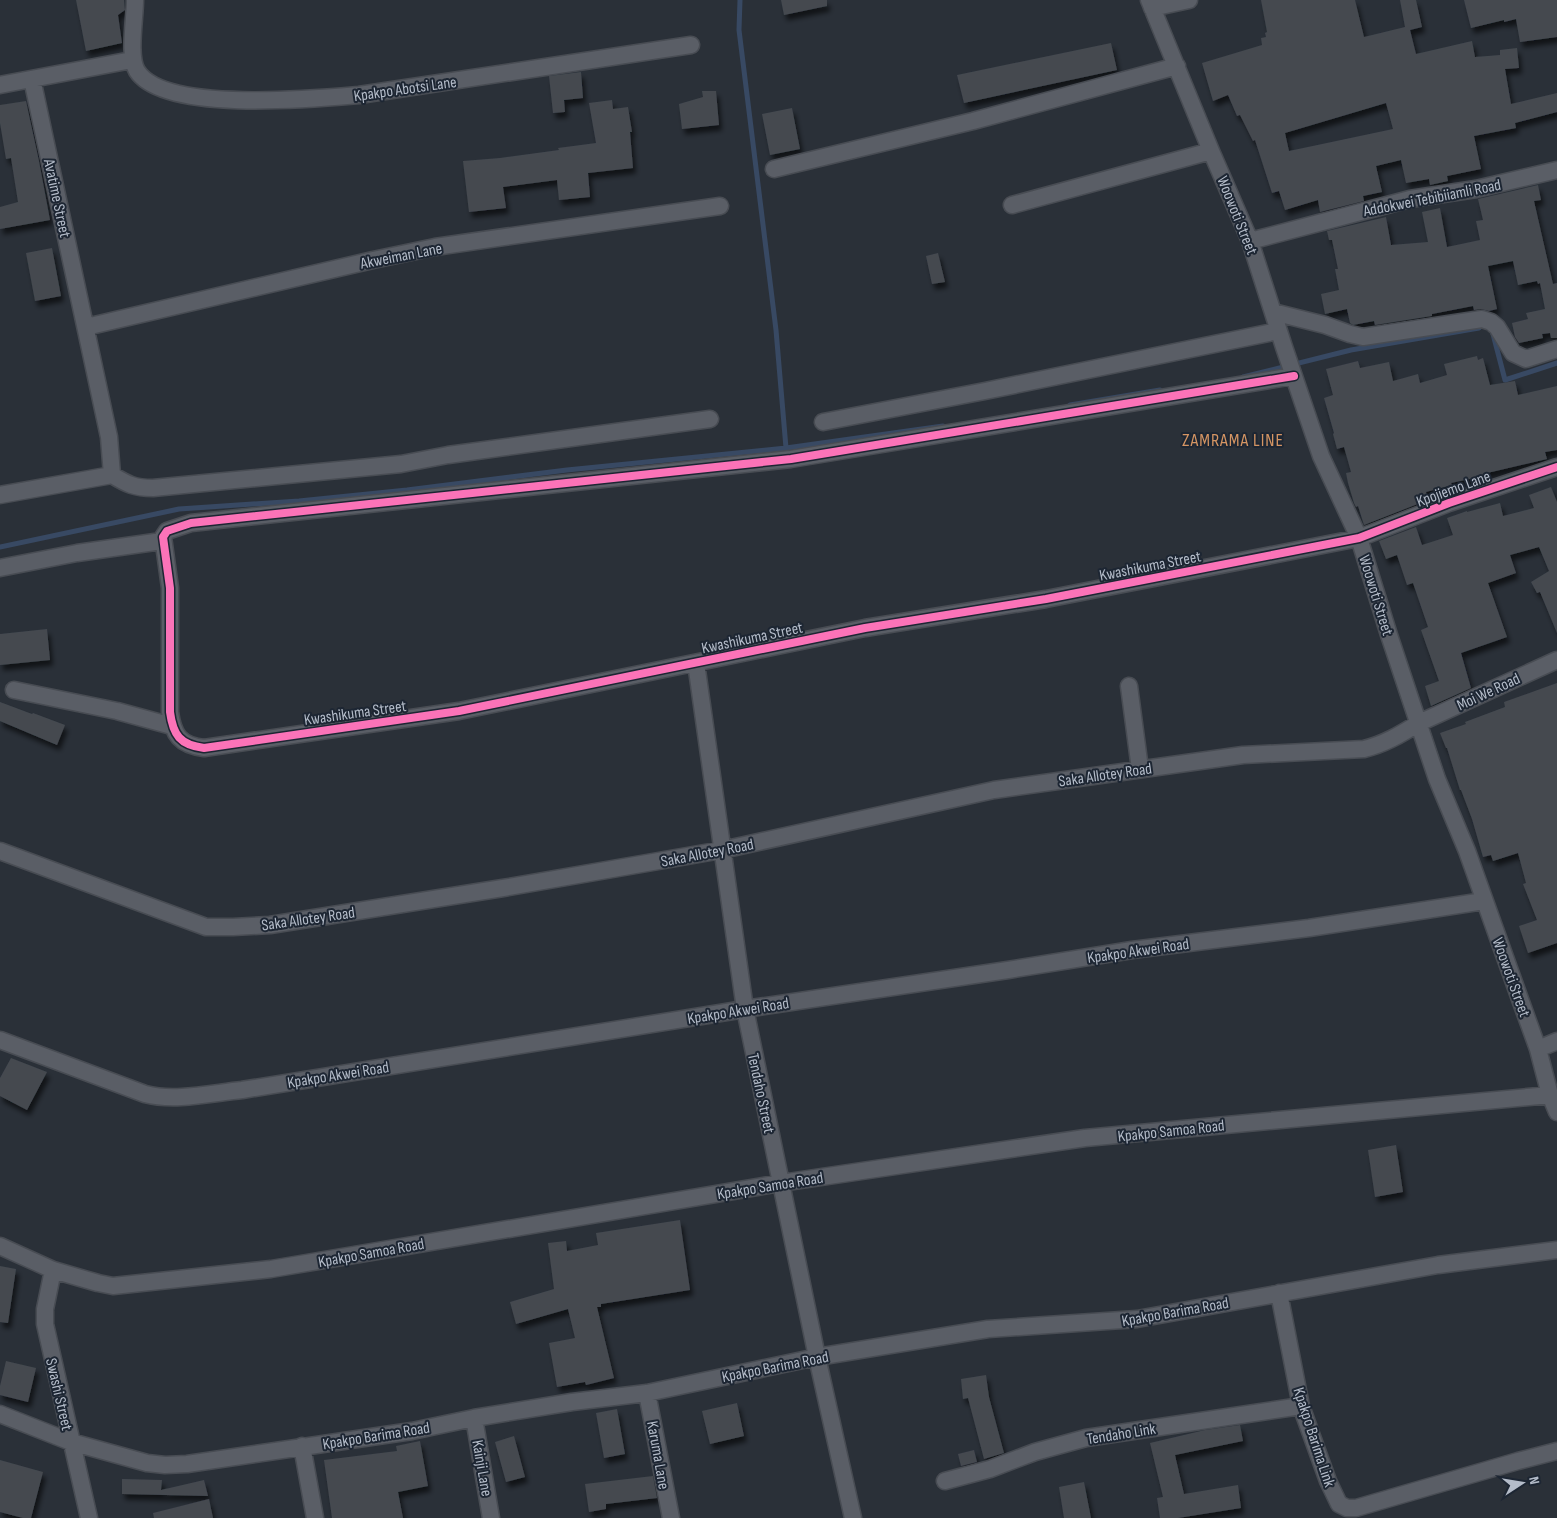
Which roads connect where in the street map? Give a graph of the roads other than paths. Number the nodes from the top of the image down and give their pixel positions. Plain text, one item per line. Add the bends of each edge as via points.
1 (135, 0) edge
2 (1189, 0) edge
3 (1150, 4) edge
4 (691, 45) dead end
5 (132, 60) junction
6 (1177, 66) junction
7 (32, 79) junction
8 (0, 85) edge
9 (1211, 152) junction
10 (774, 169) dead end
11 (1557, 170) edge
12 (720, 206) dead end
13 (1012, 206) dead end
14 (1250, 240) junction
15 (1273, 312) junction
16 (86, 326) junction
17 (1278, 331) junction
18 (1557, 349) edge
19 (1293, 372) junction
20 (710, 419) dead end
21 (823, 422) dead end
22 (1557, 468) edge
23 (112, 475) junction
24 (0, 495) edge
25 (1358, 538) junction
26 (162, 541) junction
27 (0, 568) edge
28 (1557, 660) edge
29 (696, 663) junction
30 (1129, 686) dead end
31 (14, 690) dead end
32 (171, 719) junction
33 (1418, 723) junction
34 (1140, 769) junction
35 (0, 850) edge
36 (722, 850) junction
37 (1484, 900) junction
38 (745, 1009) junction
39 (0, 1040) edge
40 (1557, 1040) edge
41 (1538, 1049) junction
42 (1550, 1095) junction
43 (1557, 1112) edge
44 (781, 1183) junction
45 (0, 1246) edge
46 (1557, 1250) edge
47 (53, 1270) junction
48 (1279, 1293) junction
49 (817, 1357) junction
50 (648, 1392) junction
51 (1302, 1406) junction
52 (0, 1414) edge
53 (474, 1418) junction
54 (71, 1442) junction
55 (302, 1446) junction
56 (1557, 1452) edge
57 (945, 1481) dead end
58 (89, 1518) edge
59 (315, 1518) edge
60 (491, 1518) edge
61 (671, 1518) edge
62 (853, 1518) edge

1 - 5 street
2 - 3 street
3 - 6 street, Woowoti Street
4 - 5 street, Kpakpo Abotsi Lane via 368,94 304,99 219,100 181,94 157,88 146,80
5 - 7 street
6 - 9 street, Woowoti Street
6 - 10 street via 973,121
7 - 8 street
7 - 16 street, Avatime Street
9 - 13 street
9 - 14 street, Woowoti Street
11 - 14 street, Addokwei Tebibiiamli Road via 1476,190 1410,199
12 - 16 street, Akweiman Lane via 434,248
14 - 15 street, Woowoti Street
15 - 17 street, Woowoti Street
15 - 18 street via 1363,337 1482,319 1497,327 1513,353 1526,359
16 - 23 street, Avatime Street via 109,437
17 - 19 street, Woowoti Street
17 - 21 street
19 - 25 street, Woowoti Street via 1321,456
19 - 26 street via 791,459 196,522 167,531
20 - 23 street via 401,464 153,488 130,486
22 - 25 street, Kpojiemo Lane via 1449,503
23 - 24 street
25 - 29 street, Kwashikuma Street via 1046,599 865,628
25 - 33 street, Woowoti Street
26 - 27 street via 77,552
26 - 32 street via 170,582
28 - 33 street, Moi We Road
29 - 32 street, Kwashikuma Street via 459,711 204,748 191,746 179,738
29 - 36 street, Tendaho Street
30 - 34 street
31 - 32 street
33 - 34 street, Saka Allotey Road via 1400,735 1364,749 1243,755
33 - 37 street, Woowoti Street
34 - 36 street, Saka Allotey Road via 994,790
35 - 36 street, Saka Allotey Road via 206,927 270,925
36 - 38 street, Tendaho Street
37 - 38 street, Kpakpo Akwei Road
37 - 41 street, Woowoti Street
38 - 39 street, Kpakpo Akwei Road via 242,1090 171,1098 145,1094
38 - 44 street, Tendaho Street
40 - 41 street
41 - 42 street, Woowoti Street
42 - 43 street, Woowoti Street
42 - 44 street, Kpakpo Samoa Road via 1085,1138
44 - 47 street, Kpakpo Samoa Road via 271,1269 113,1286
44 - 49 street, Tendaho Street
45 - 47 street, Kpakpo Samoa Road
46 - 48 street, Kpakpo Barima Road via 1438,1265
47 - 54 street, Swashi Street via 45,1324
48 - 49 street, Kpakpo Barima Road via 1137,1319 988,1329
48 - 51 street, Kpakpo Barima Link
49 - 50 street, Kpakpo Barima Road
49 - 62 street, Tendaho Street
50 - 53 street, Kpakpo Barima Road
50 - 61 street, Karuma Lane
51 - 56 street, Kpakpo Barima Link via 1334,1496 1347,1508
51 - 57 street, Tendaho Link via 1086,1438
52 - 54 street, Kpakpo Barima Road
53 - 55 street, Kpakpo Barima Road via 412,1431
53 - 60 street, Kainji Lane
54 - 55 street, Kpakpo Barima Road via 165,1465
54 - 58 street, Swashi Street
55 - 59 street

